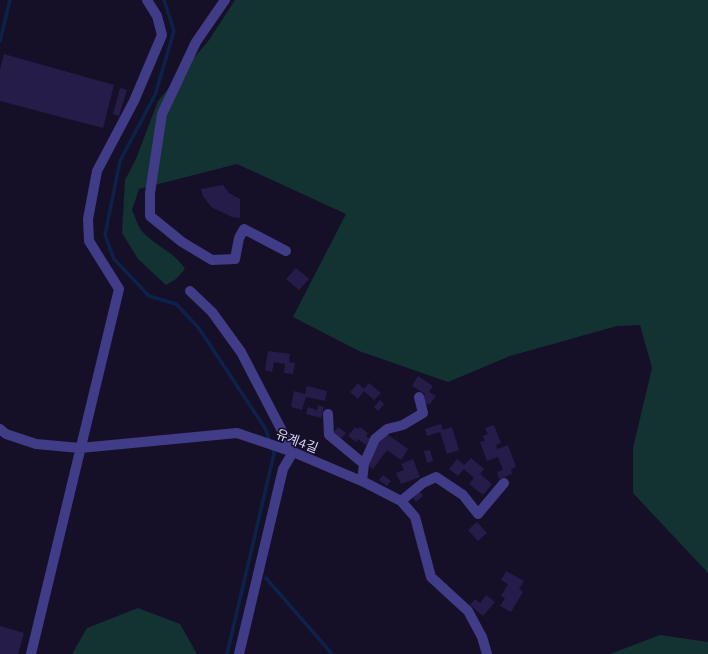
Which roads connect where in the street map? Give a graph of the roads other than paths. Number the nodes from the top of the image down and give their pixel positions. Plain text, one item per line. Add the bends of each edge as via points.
1 (147, 0) edge
2 (225, 0) edge
3 (286, 251) dead end
4 (190, 291) dead end
5 (419, 397) dead end
6 (328, 414) dead end
7 (0, 429) edge
8 (80, 448) junction
9 (293, 452) junction
10 (364, 464) junction
11 (362, 481) junction
12 (504, 483) dead end
13 (401, 501) junction
14 (31, 654) edge
15 (238, 654) edge
16 (487, 654) edge

1 - 8 lane via 157,16 162,35 134,101 97,171 88,219 89,241 119,289
2 - 3 lane via 196,42 162,114 150,193 150,216 182,242 212,260 235,259 239,238 244,229
4 - 9 lane via 212,312 241,352
5 - 10 lane via 423,413 403,425 386,429 375,439
6 - 10 lane via 329,435
7 - 8 lane, 유계4길 via 6,434 36,444
8 - 9 lane, 유계4길 via 237,433
8 - 14 lane
9 - 11 lane, 유계4길
9 - 15 lane via 283,469
10 - 11 lane
11 - 13 lane, 유계4길
12 - 13 lane via 478,514 463,495 436,478 423,483
13 - 16 lane, 유계4길 via 415,517 431,577 468,612 482,637

